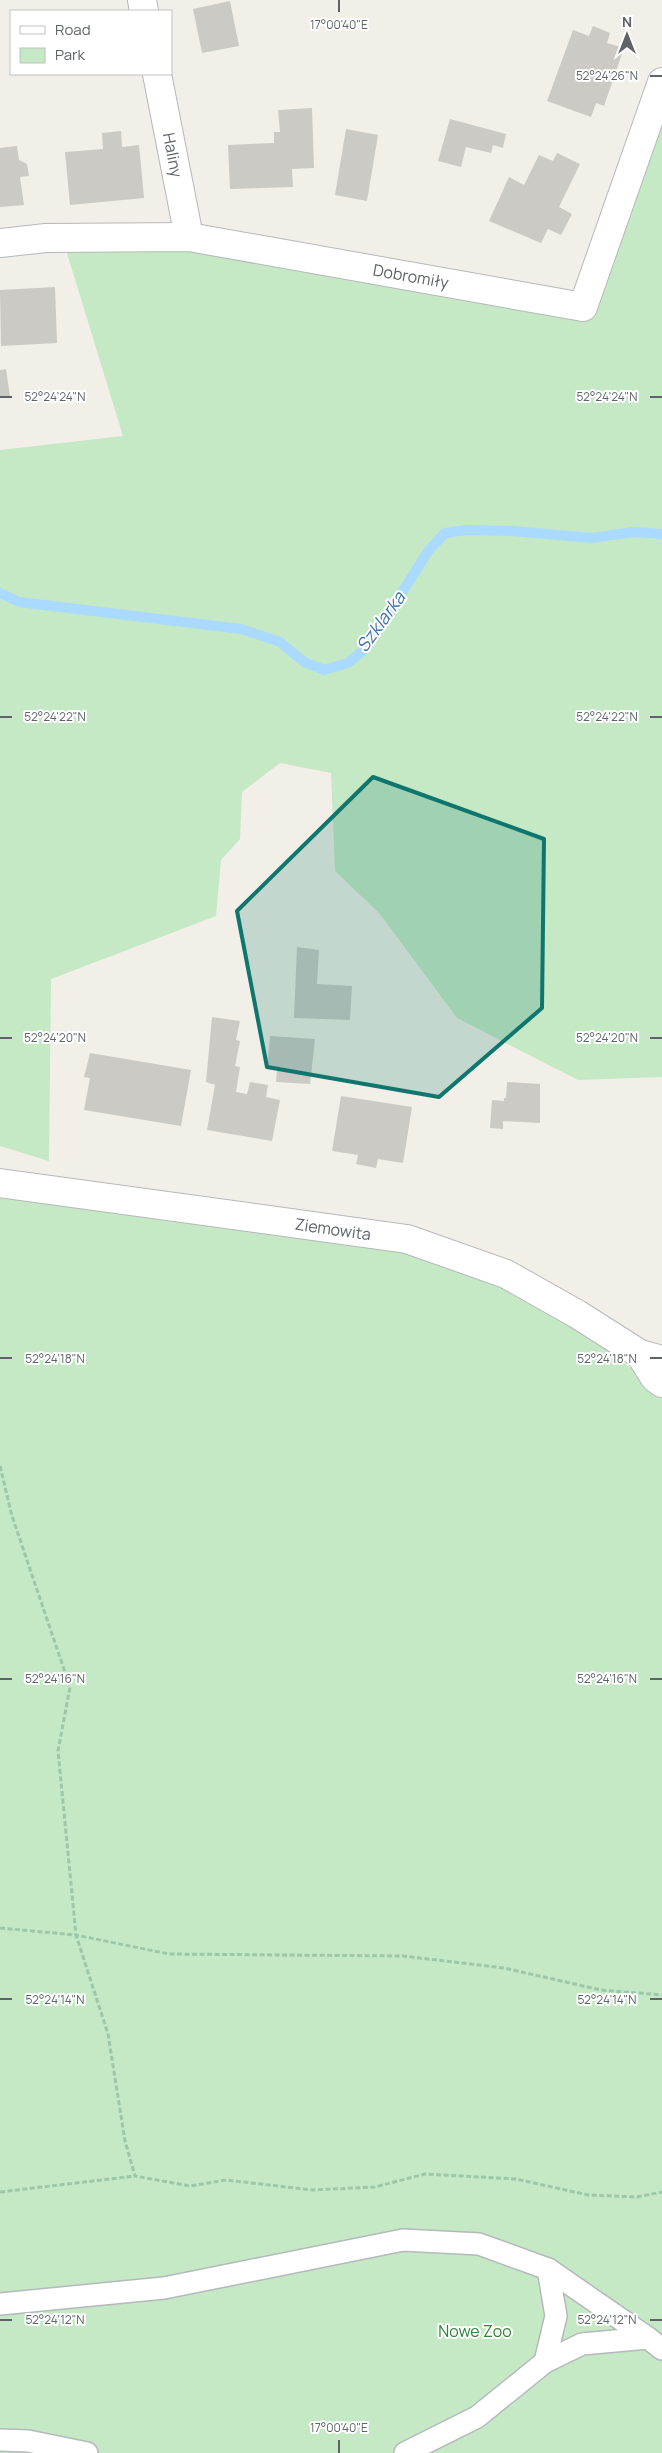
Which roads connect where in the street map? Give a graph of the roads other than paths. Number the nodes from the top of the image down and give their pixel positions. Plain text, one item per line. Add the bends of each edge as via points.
1 (157, 75) edge
2 (662, 82) edge
3 (189, 237) junction
4 (0, 243) edge
5 (0, 1183) edge
6 (651, 1357) edge
7 (662, 1382) edge
8 (548, 2269) junction
9 (0, 2304) edge
10 (655, 2344) edge
11 (545, 2362) junction
12 (0, 2440) edge
13 (87, 2453) edge
14 (405, 2453) edge

1 - 3 street, Haliny
2 - 3 street, Dobromiły via 583,308
3 - 4 street, Dobromiły via 46,238
5 - 6 street, Ziemowita via 407,1239 506,1274
6 - 7 street, Ziemowita via 655,1378
8 - 9 street via 478,2244 403,2240 164,2288
8 - 10 street
8 - 11 street via 556,2316
10 - 11 street via 582,2344
11 - 14 street via 478,2417
12 - 13 street via 28,2441

